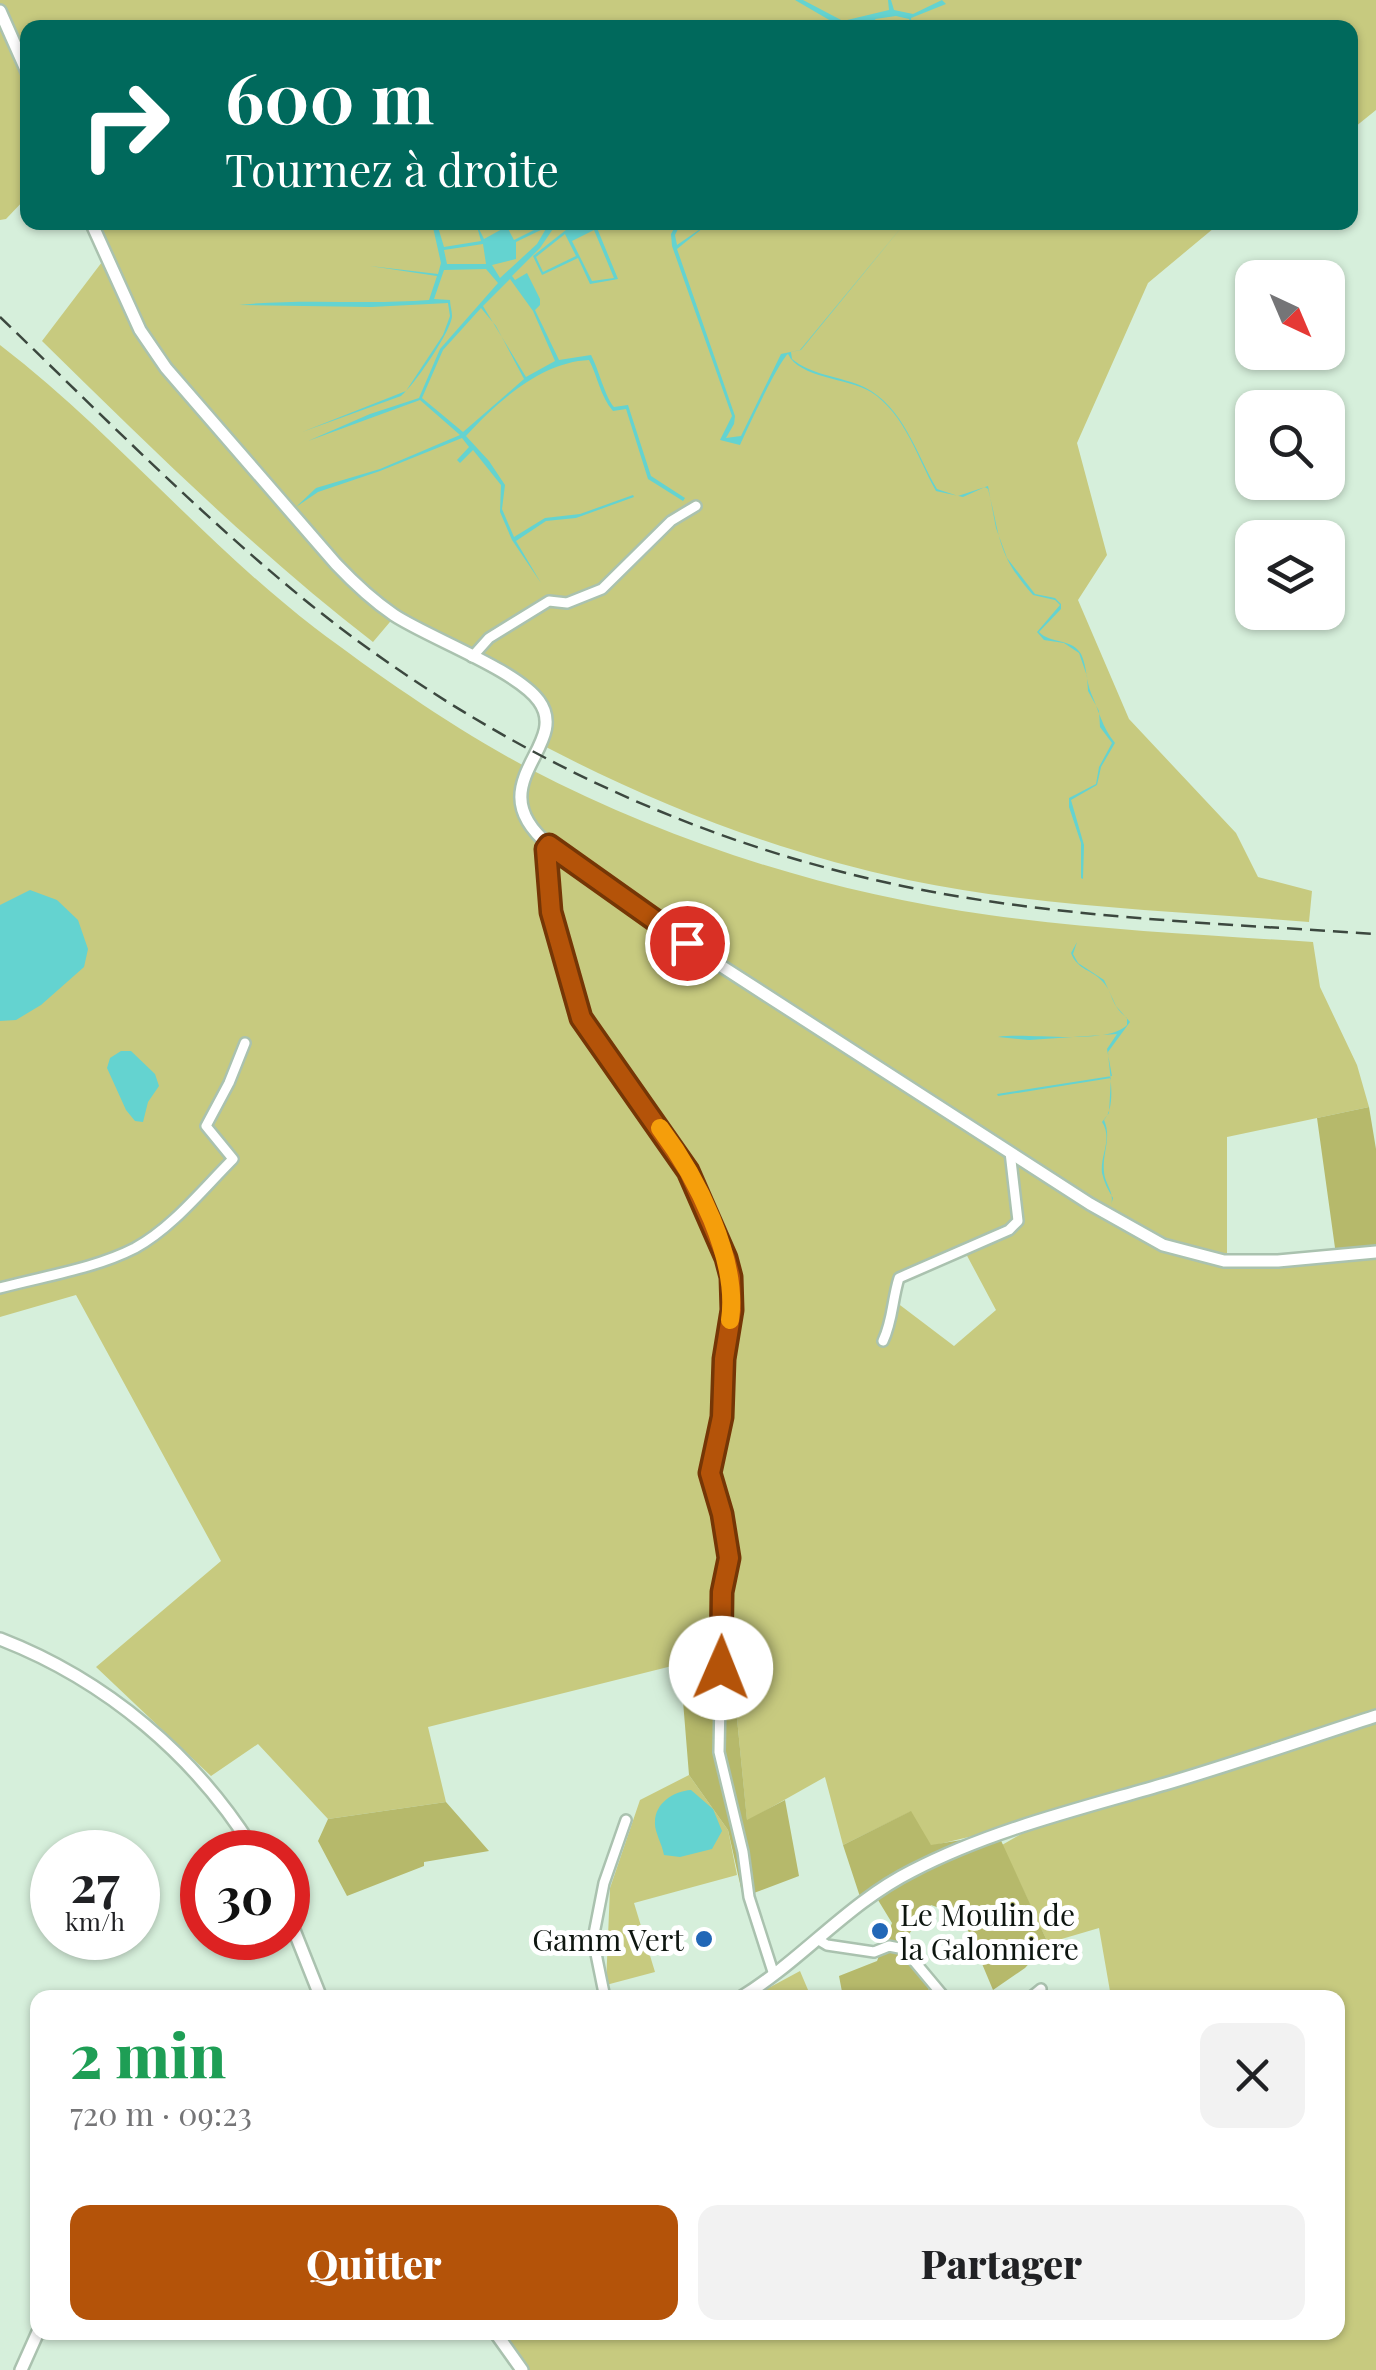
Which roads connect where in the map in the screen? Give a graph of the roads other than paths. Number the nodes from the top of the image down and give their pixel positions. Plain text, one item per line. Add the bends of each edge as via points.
1 (0, 11) edge
2 (20, 56) edge
3 (95, 230) edge
4 (696, 506) dead end
5 (472, 657) junction
6 (549, 845) junction
7 (244, 1043) dead end
8 (1010, 1152) junction
9 (1376, 1252) edge
10 (0, 1288) edge
11 (883, 1341) dead end
12 (0, 1638) edge
13 (1376, 1716) edge
14 (626, 1820) dead end
15 (241, 1830) edge
16 (817, 1939) junction
17 (305, 1960) edge
18 (774, 1975) junction
19 (317, 1990) edge
20 (603, 1990) edge
21 (752, 1990) edge
22 (937, 1990) edge
23 (34, 2340) edge
24 (501, 2340) edge
25 (21, 2370) edge
26 (522, 2370) edge

1 - 2 main road
3 - 5 main road via 140,330 193,402 360,589
4 - 5 street via 671,521 602,589 568,603 549,601 489,638
5 - 6 main road via 541,703 546,725 521,788 522,809
6 - 8 main road
6 - 18 street via 544,854 551,912 581,1018 688,1171 731,1277 722,1417 710,1473 729,1558 722,1592 719,1752 749,1898
7 - 10 street via 206,1126 233,1160 138,1246
8 - 9 main road via 1162,1245 1224,1260
8 - 11 street via 1018,1221 899,1278
12 - 15 main road via 74,1674 166,1740
13 - 16 main road via 950,1852 882,1888
14 - 20 street via 593,1939
16 - 18 main road
16 - 22 street via 874,1952 904,1949
17 - 19 main road
18 - 21 main road
23 - 25 main road
24 - 26 main road

